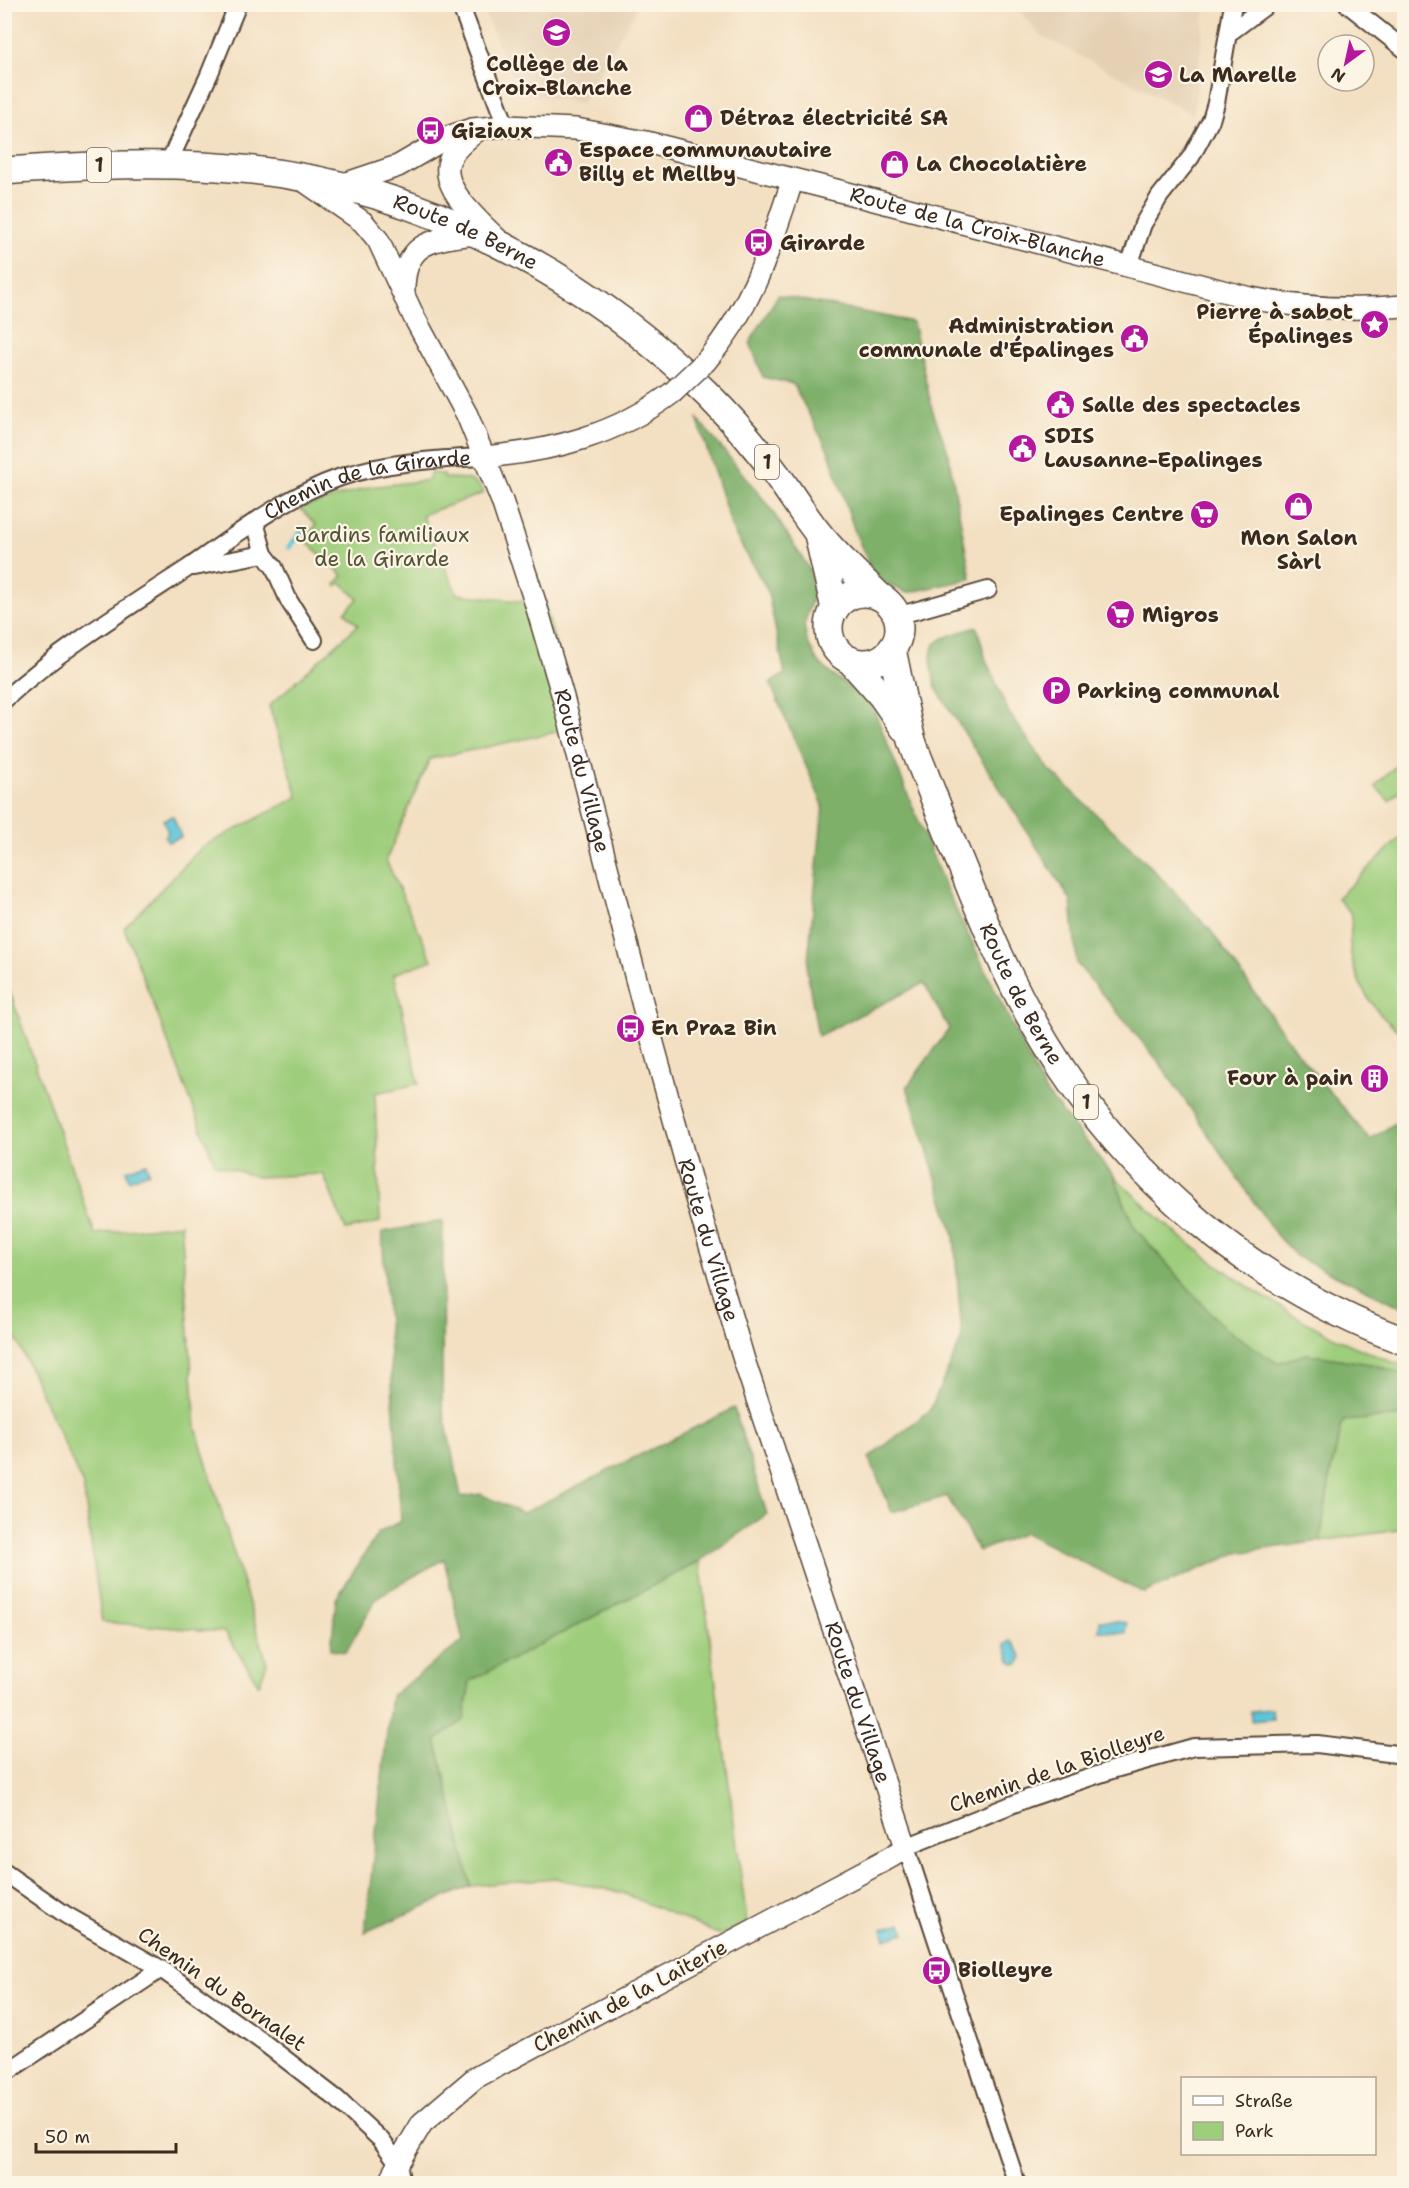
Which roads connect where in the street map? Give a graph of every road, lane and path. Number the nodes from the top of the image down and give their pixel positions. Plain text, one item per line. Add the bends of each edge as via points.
1 (238, 4) edge
2 (460, 4) edge
3 (1233, 4) edge
4 (1268, 4) edge
5 (1351, 6) edge
6 (1230, 33) junction
7 (1404, 49) edge
8 (506, 126) junction
9 (480, 127) junction
10 (168, 164) junction
11 (4, 171) edge
12 (299, 178) junction
13 (793, 179) junction
14 (338, 186) junction
15 (478, 234) junction
16 (503, 246) junction
17 (1129, 266) junction
18 (405, 299) junction
19 (1404, 306) edge
20 (484, 458) junction
21 (255, 522) junction
22 (818, 533) junction
23 (264, 554) junction
24 (185, 569) junction
25 (988, 590) dead end
26 (879, 596) junction
27 (835, 609) junction
28 (897, 616) junction
29 (314, 640) dead end
30 (892, 649) junction
31 (850, 660) junction
32 (4, 700) edge
33 (912, 739) junction
34 (1404, 1341) edge
35 (1404, 1755) edge
36 (906, 1847) junction
37 (4, 1872) edge
38 (161, 1969) junction
39 (4, 2074) edge
40 (400, 2173) edge
41 (390, 2184) edge
42 (1017, 2184) edge

1 - 10 street
2 - 8 street
3 - 6 street
4 - 6 street
5 - 7 street
6 - 17 street via 1211,120 1191,157 1143,224
8 - 9 street, Route de la Croix-Blanche
8 - 13 street, Route de la Croix-Blanche via 611,134
9 - 14 street, Route de la Croix-Blanche via 448,137 398,165
9 - 16 street via 453,154 448,166 449,179 459,197
10 - 11 main road, Route de Berne / 1
10 - 12 main road, Route de Berne / 1
12 - 14 main road, Route de Berne / 1
12 - 18 street, Route du Village via 372,230
13 - 17 street, Route de la Croix-Blanche
13 - 20 street, Chemin de la Girarde, bridge via 771,245 734,324 706,361 672,393 638,416 601,433 538,451
14 - 15 main road, Route de Berne / 1 via 414,207
15 - 16 main road, Route de Berne / 1
15 - 18 street, Route du Village via 440,239 415,250 406,268
16 - 22 main road, Route de Berne / 1 via 587,294 673,361 752,443
17 - 19 street, Route de la Croix-Blanche via 1292,305
18 - 20 street, Route du Village via 467,415
20 - 21 street, Chemin de la Girarde via 448,458 358,472 308,491
20 - 36 street, Route du Village via 519,550 563,697 648,1025 744,1360
21 - 23 street
21 - 24 street, Chemin de la Girarde
22 - 26 main road, Route de Berne / 1
22 - 27 main road, Route de Berne / 1
23 - 24 street
23 - 29 street
24 - 32 street, Chemin de la Girarde via 73,646
25 - 28 street
26 - 27 main road via 854,595
26 - 28 main road
27 - 31 main road via 829,624 831,640
28 - 30 main road via 899,634
30 - 31 main road via 875,662
30 - 33 main road, Route de Berne / 1
31 - 33 main road, Route de Berne / 1
33 - 34 main road, Route de Berne / 1 via 971,891 1017,993 1062,1068 1113,1137 1184,1210 1255,1264 1321,1304
35 - 36 street, Chemin de la Biolleyre via 1317,1744 1194,1747 1026,1799
36 - 40 street, Chemin de la Laiterie via 475,2079 422,2123
36 - 42 street, Route du Village
37 - 38 street, Chemin du Bornalet via 66,1915
38 - 39 street
38 - 40 street, Chemin du Bornalet via 337,2099 381,2140
40 - 41 street, Chemin de la Laiterie

